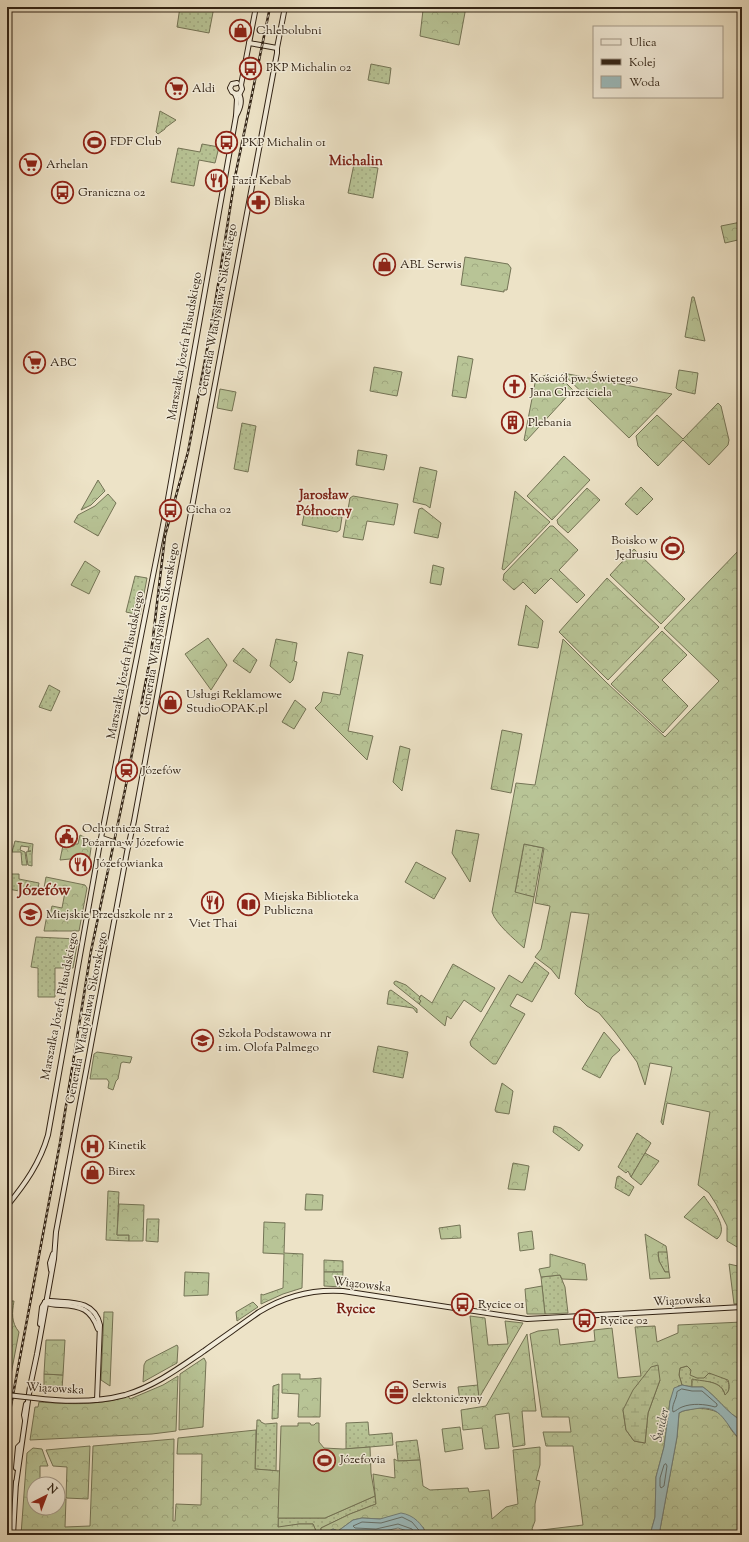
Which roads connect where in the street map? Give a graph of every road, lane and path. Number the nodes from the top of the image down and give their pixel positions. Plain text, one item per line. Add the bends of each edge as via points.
1 (256, 7) edge
2 (285, 7) edge
3 (250, 44) junction
4 (277, 48) junction
5 (239, 84) junction
6 (237, 94) junction
7 (102, 838) junction
8 (128, 847) junction
9 (7, 1206) edge
10 (45, 1302) junction
11 (742, 1308) edge
12 (7, 1395) edge
13 (97, 1400) junction
14 (13, 1535) edge

1 - 3 main road
2 - 4 main road, Generała Władysława Sikorskiego
3 - 4 main road
3 - 5 main road
4 - 8 main road, Generała Władysława Sikorskiego
5 - 6 main road via 242,90
5 - 6 main road via 232,84 230,88
6 - 7 main road, Marszałka Józefa Piłsudskiego via 241,99 239,111 236,116 161,535
7 - 8 main road
7 - 9 main road, Marszałka Józefa Piłsudskiego via 48,1136 32,1174
8 - 10 main road, Generała Władysława Sikorskiego via 57,1225 54,1259
10 - 13 main road via 74,1302 85,1305 96,1315 100,1325
10 - 14 main road, Generała Władysława Sikorskiego via 28,1398 28,1412 21,1444 17,1449
11 - 13 main road, Wiązowska via 527,1319 344,1291 314,1292 288,1297 259,1312 159,1381 128,1394
12 - 13 main road, Wiązowska, bridge via 67,1401

